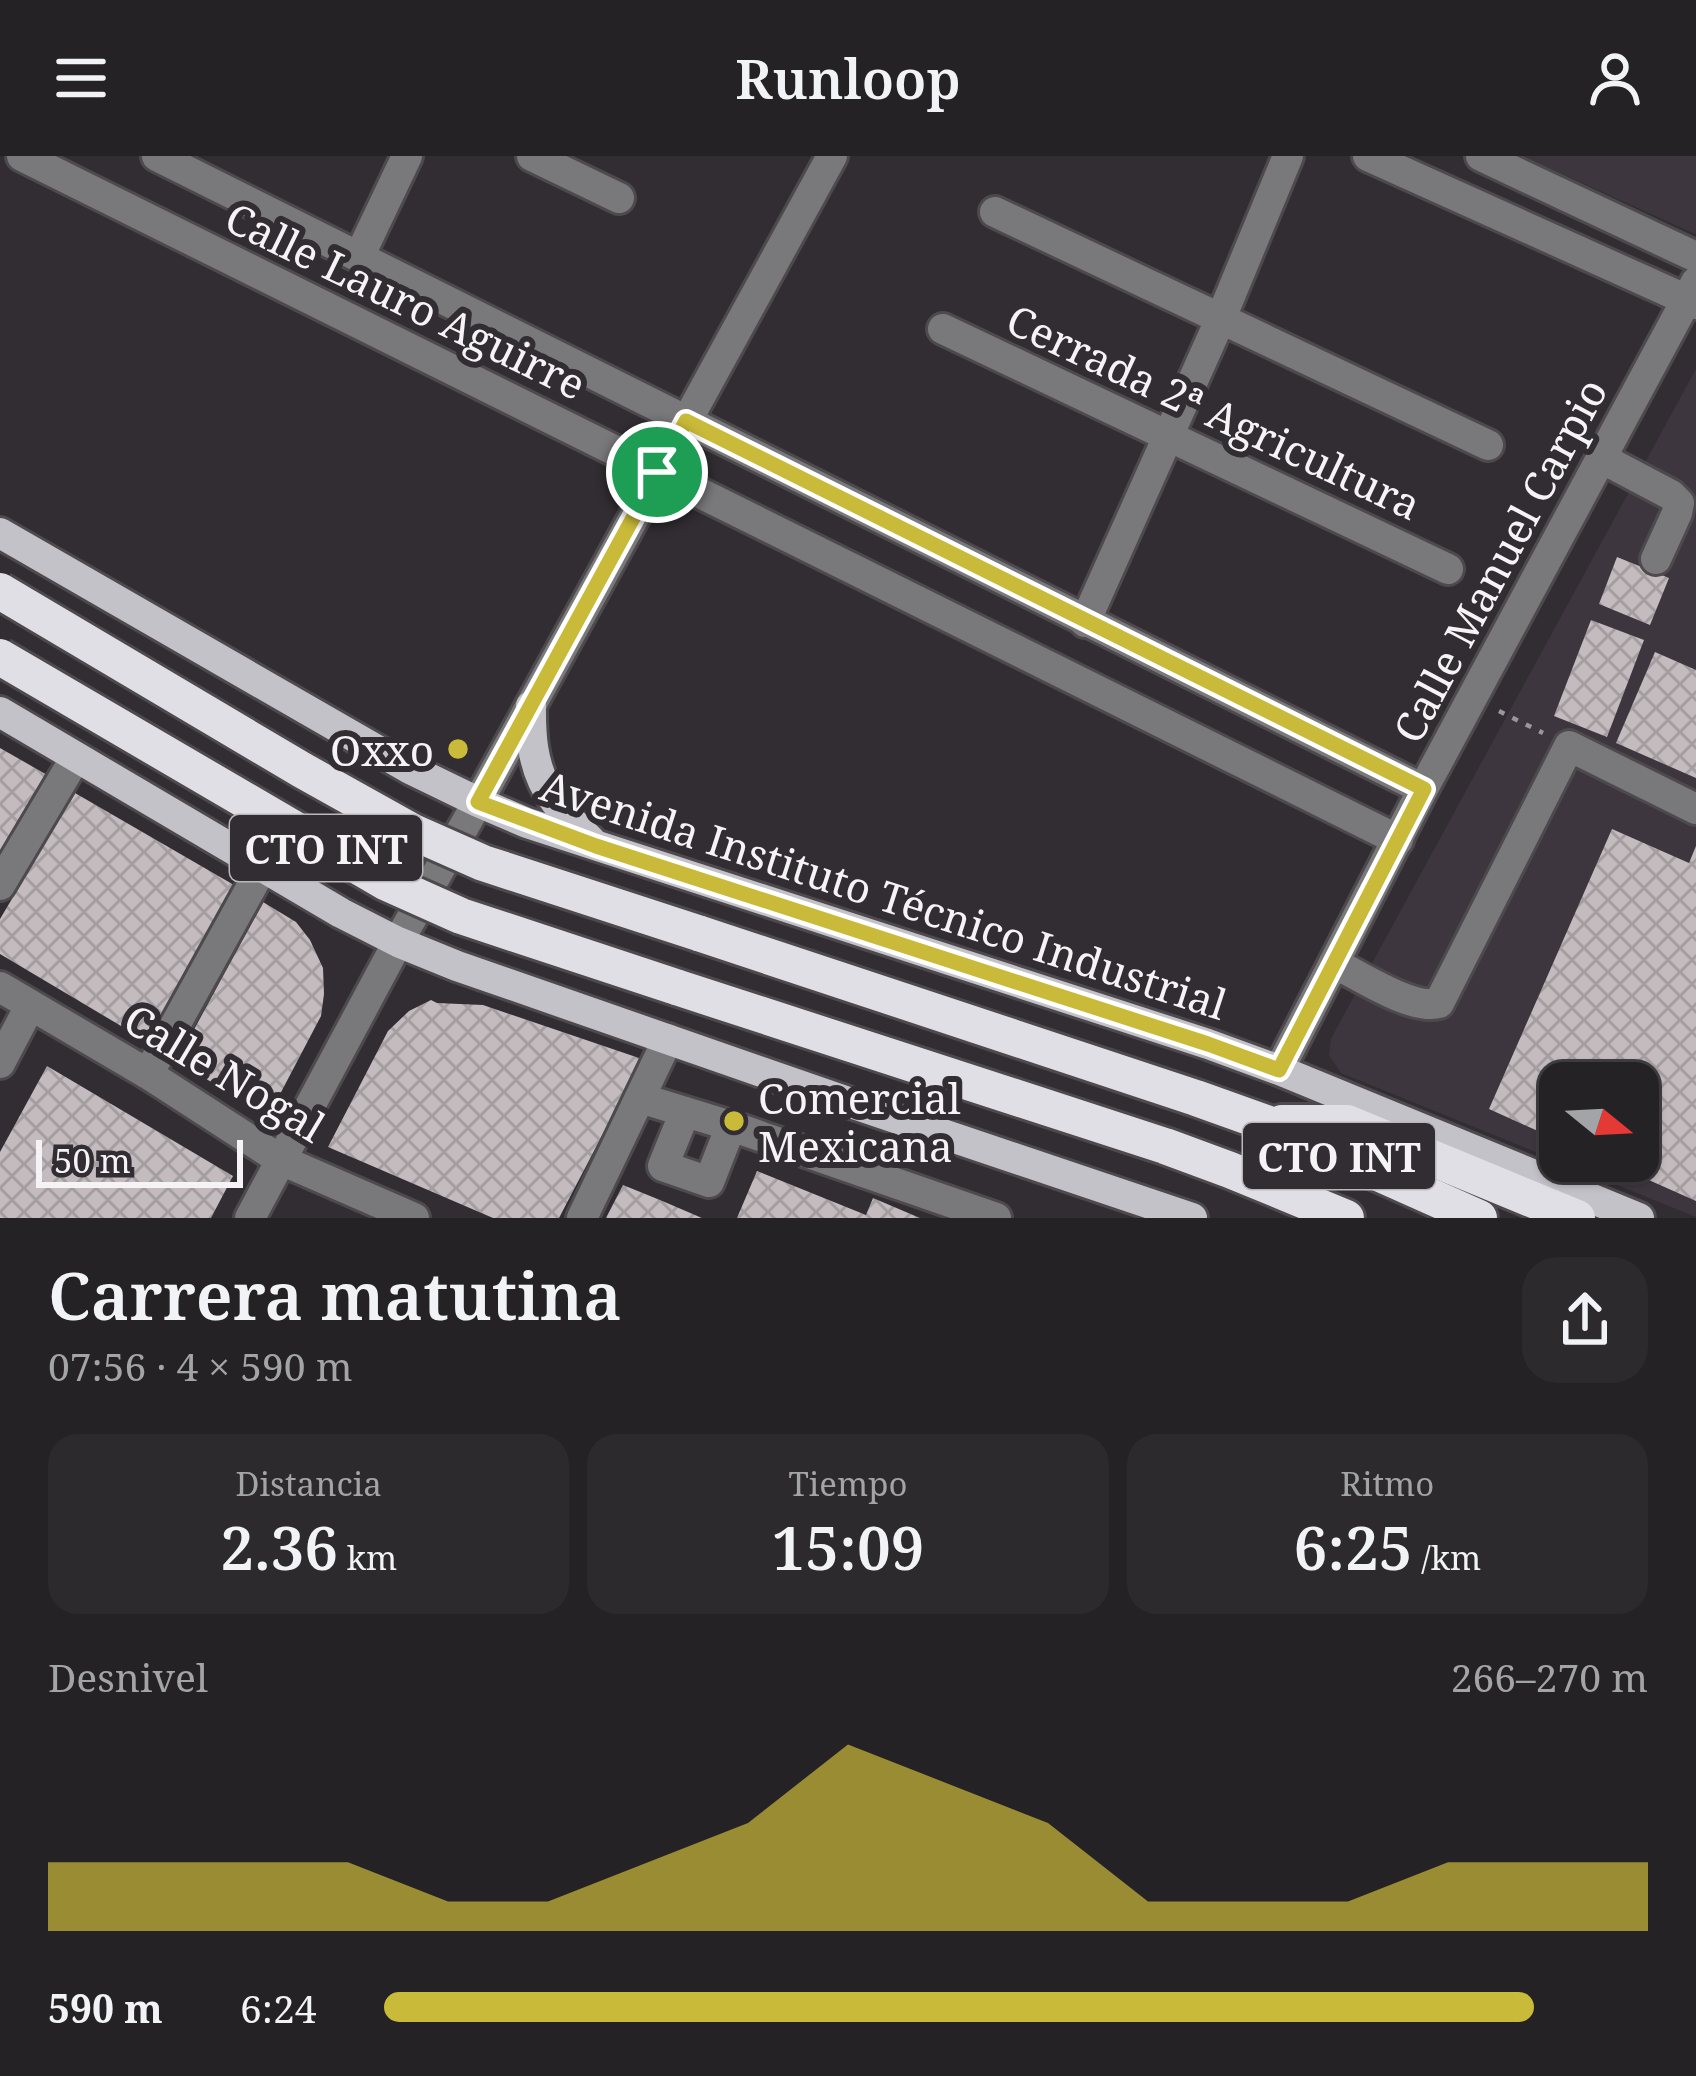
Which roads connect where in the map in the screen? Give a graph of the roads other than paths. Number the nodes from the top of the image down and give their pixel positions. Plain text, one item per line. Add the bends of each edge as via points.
1 (22, 156) edge
2 (157, 156) edge
3 (407, 156) edge
4 (532, 156) edge
5 (832, 156) edge
6 (1288, 156) edge
7 (1368, 156) edge
8 (1481, 156) edge
9 (619, 198) dead end
10 (995, 212) dead end
11 (359, 257) junction
12 (1696, 257) edge
13 (1693, 296) edge
14 (1221, 318) junction
15 (943, 329) dead end
16 (686, 421) junction
17 (1168, 436) junction
18 (1488, 445) dead end
19 (1601, 458) junction
20 (657, 472) junction
21 (0, 533) edge
22 (1656, 559) dead end
23 (1448, 569) dead end
24 (0, 591) edge
25 (1085, 622) junction
26 (0, 657) edge
27 (531, 706) junction
28 (0, 712) edge
29 (76, 758) junction
30 (1424, 789) junction
31 (478, 802) junction
32 (1696, 808) edge
33 (1397, 840) junction
34 (596, 846) junction
35 (262, 868) junction
36 (0, 885) edge
37 (398, 942) junction
38 (1334, 963) junction
39 (0, 987) edge
40 (29, 1006) junction
41 (668, 1039) junction
42 (0, 1063) edge
43 (1279, 1070) junction
44 (148, 1074) junction
45 (640, 1098) junction
46 (685, 1112) junction
47 (1266, 1124) junction
48 (731, 1126) junction
49 (281, 1160) junction
50 (1314, 1208) edge
51 (250, 1218) edge
52 (414, 1218) edge
53 (582, 1218) edge
54 (996, 1218) edge
55 (1192, 1218) edge
56 (1346, 1218) edge
57 (1479, 1218) edge
58 (1577, 1218) edge
59 (1639, 1218) edge

1 - 20 street, Calle Lauro Aguirre
2 - 11 street, Calle Lauro Aguirre
3 - 11 street
4 - 9 street
5 - 16 street
6 - 14 street
7 - 13 street
8 - 12 street
10 - 14 street
11 - 16 street, Calle Lauro Aguirre
13 - 19 street, Calle Manuel Carpio
14 - 17 street
14 - 18 street
15 - 17 street, Cerrada 2ª Agricultura
16 - 20 street
16 - 25 street, Calle Lauro Aguirre
17 - 23 street, Cerrada 2ª Agricultura
17 - 25 street
19 - 22 street via 1679,503
19 - 30 street, Calle Manuel Carpio
20 - 27 street
20 - 33 street, Calle Lauro Aguirre
21 - 31 main road, Avenida Instituto Técnico Industrial / CTO INT
24 - 47 highway, CTO INT, bridge via 412,832 483,862
25 - 30 street, Calle Lauro Aguirre
26 - 50 highway, CTO INT, bridge via 385,882 461,916 1165,1146
27 - 31 street
27 - 34 main road via 537,768 549,796
28 - 29 main road, CTO INT
29 - 35 main road, CTO INT
29 - 36 street
30 - 33 street, Calle Manuel Carpio
31 - 34 main road, Avenida Instituto Técnico Industrial / CTO INT
31 - 37 street
32 - 38 street via 1569,746 1439,1003 1411,1001
33 - 38 street, Calle Manuel Carpio
34 - 43 main road, Avenida Instituto Técnico Industrial / CTO INT
35 - 37 main road, CTO INT
35 - 44 street
37 - 41 main road, CTO INT
37 - 49 street
38 - 43 street, Calle Manuel Carpio
39 - 40 street, Calle Nogal
40 - 42 street
40 - 44 street, Calle Nogal
41 - 45 street
41 - 55 main road, CTO INT
43 - 59 main road, Avenida Instituto Técnico Industrial / CTO INT
44 - 49 street, Calle Nogal
45 - 46 street
45 - 53 street
46 - 48 street
46 - 48 street via 663,1166 709,1182
47 - 57 highway, CTO INT
47 - 58 highway via 1347,1123
48 - 54 street
49 - 51 street
49 - 52 street, Calle Nogal
50 - 56 highway, CTO INT

